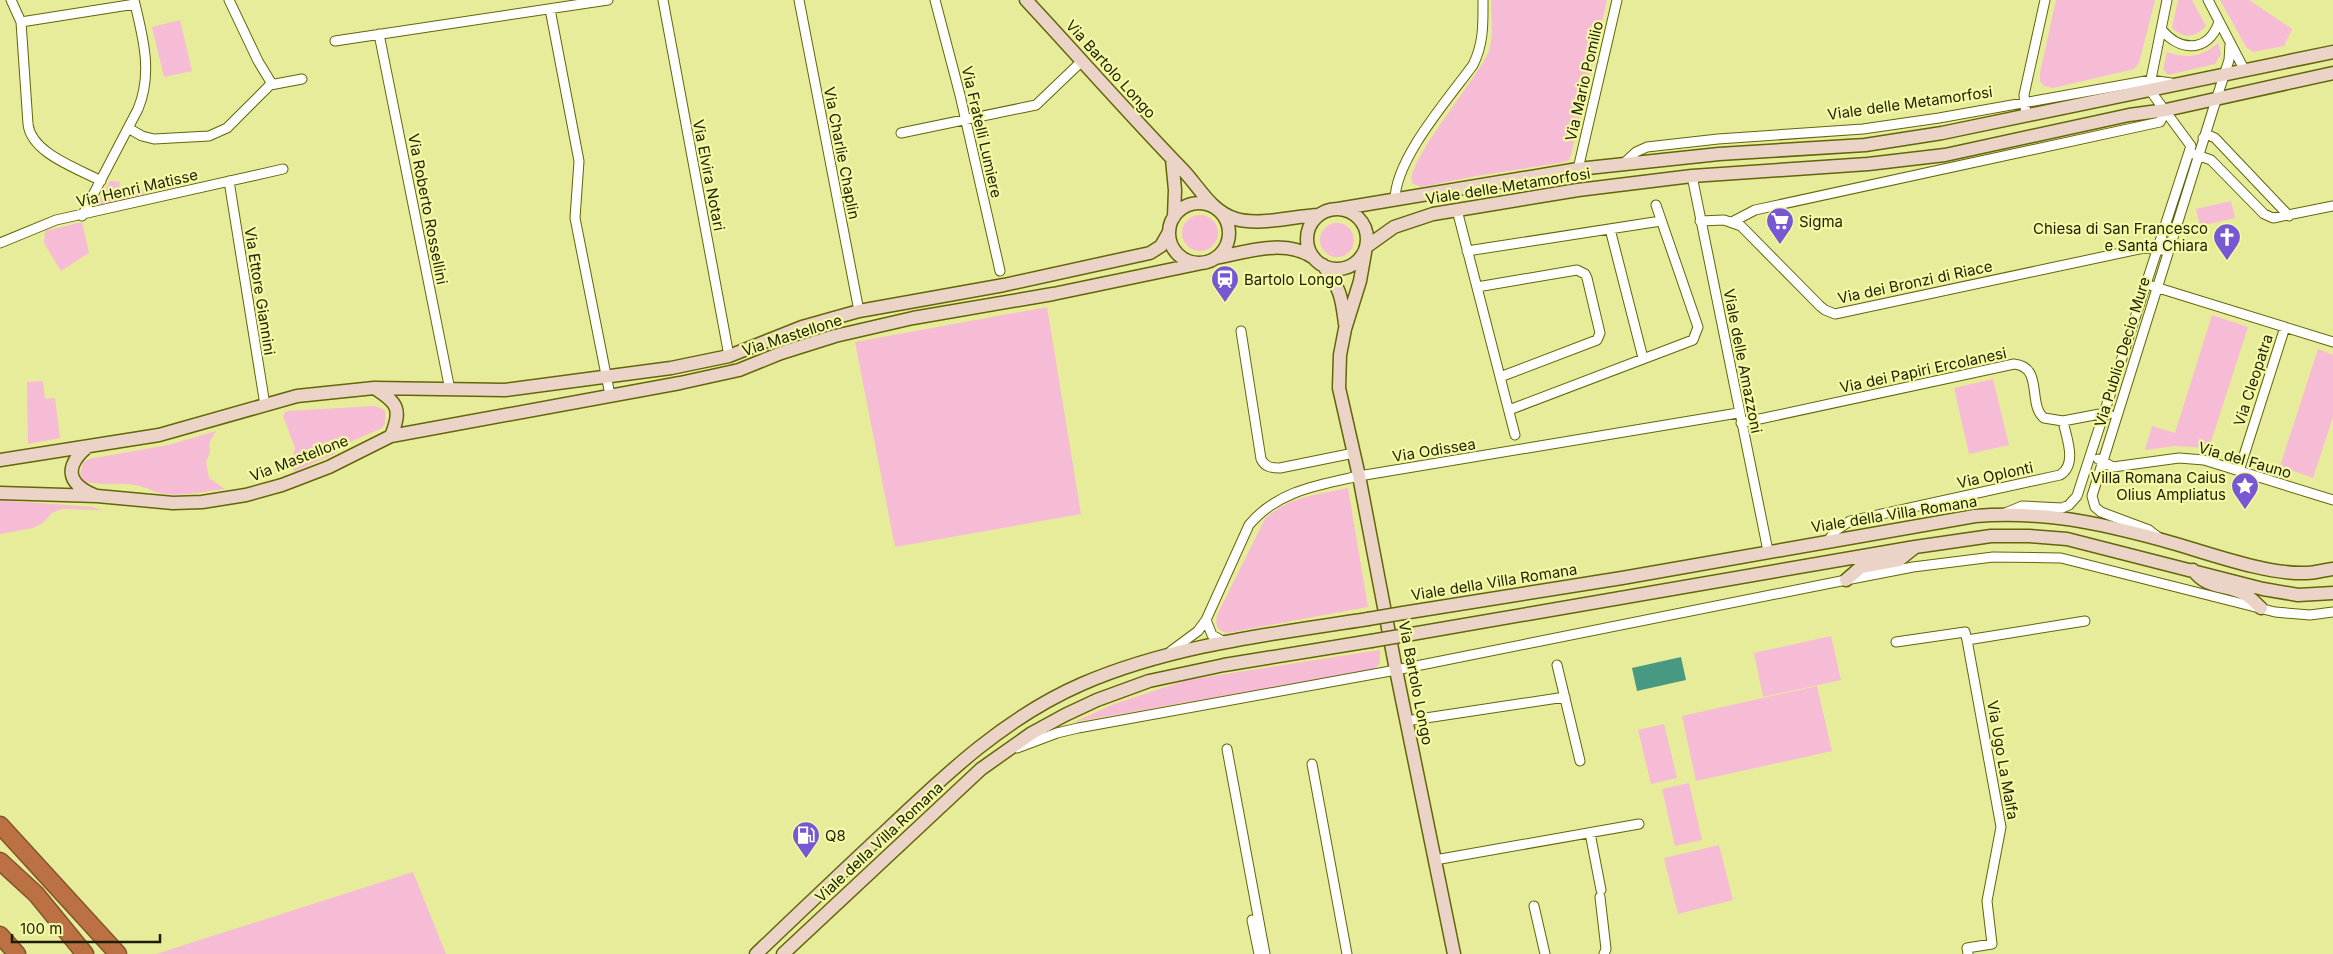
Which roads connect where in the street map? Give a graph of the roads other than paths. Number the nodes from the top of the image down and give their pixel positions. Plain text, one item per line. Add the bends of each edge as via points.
1 (11, 0) edge
2 (228, 0) edge
3 (608, 0) edge
4 (663, 0) edge
5 (799, 0) edge
6 (935, 0) edge
7 (1026, 0) edge
8 (1483, 0) edge
9 (1617, 0) edge
10 (2045, 0) edge
11 (2167, 0) edge
12 (2208, 0) edge
13 (134, 2) edge
14 (550, 9) junction
15 (21, 22) junction
16 (2220, 22) junction
17 (2161, 29) junction
18 (379, 34) junction
19 (335, 41) dead end
20 (2230, 45) junction
21 (2333, 52) edge
22 (1082, 61) junction
23 (2245, 71) junction
24 (2333, 73) edge
25 (2223, 75) junction
26 (302, 78) dead end
27 (272, 84) junction
28 (2150, 85) junction
29 (2217, 97) junction
30 (2024, 102) junction
31 (2166, 110) junction
32 (2026, 116) junction
33 (966, 120) junction
34 (128, 128) junction
35 (901, 133) dead end
36 (2206, 134) junction
37 (2186, 138) junction
38 (2189, 152) junction
39 (2199, 155) junction
40 (1687, 158) junction
41 (1172, 159) junction
42 (1622, 164) junction
43 (283, 168) dead end
44 (1578, 169) junction
45 (1692, 176) junction
46 (101, 181) junction
47 (229, 181) junction
48 (1578, 190) junction
49 (1394, 200) junction
50 (1656, 204) dead end
51 (2333, 206) edge
52 (1218, 209) junction
53 (1338, 209) junction
54 (1457, 210) junction
55 (1319, 215) junction
56 (82, 216) junction
57 (2289, 216) junction
58 (1174, 217) junction
59 (1700, 220) junction
60 (1661, 221) junction
61 (1732, 222) junction
62 (1610, 229) junction
63 (1170, 232) junction
64 (0, 243) edge
65 (1366, 246) junction
66 (2158, 248) junction
67 (1468, 251) junction
68 (2168, 252) junction
69 (1215, 258) junction
70 (1319, 262) junction
71 (1202, 263) junction
72 (1000, 271) dead end
73 (2146, 284) junction
74 (1477, 287) junction
75 (2157, 287) junction
76 (858, 311) junction
77 (2285, 327) junction
78 (1345, 329) junction
79 (1241, 331) dead end
80 (2333, 342) edge
81 (729, 356) junction
82 (1643, 358) junction
83 (1500, 377) junction
84 (606, 378) junction
85 (374, 388) junction
86 (450, 390) junction
87 (610, 395) junction
88 (264, 405) junction
89 (1509, 410) junction
90 (2105, 412) junction
91 (2117, 416) junction
92 (1740, 418) junction
93 (2063, 421) junction
94 (1515, 435) dead end
95 (391, 436) junction
96 (87, 447) junction
97 (1354, 453) junction
98 (2091, 455) junction
99 (0, 460) edge
100 (2102, 462) junction
101 (2239, 470) junction
102 (1359, 476) junction
103 (0, 493) edge
104 (96, 496) junction
105 (2333, 500) edge
106 (2003, 514) junction
107 (2160, 539) junction
108 (1828, 541) junction
109 (1916, 547) junction
110 (1768, 551) junction
111 (2333, 569) edge
112 (2194, 570) junction
113 (1846, 580) junction
114 (2333, 593) edge
115 (2261, 608) junction
116 (2333, 612) edge
117 (1206, 620) junction
118 (2085, 621) dead end
119 (1968, 640) junction
120 (1224, 642) junction
121 (1896, 642) dead end
122 (1156, 660) junction
123 (1557, 665) dead end
124 (1396, 670) junction
125 (1565, 697) junction
126 (1406, 720) junction
127 (1228, 748) dead end
128 (998, 756) junction
129 (1224, 760) dead end
130 (1580, 762) dead end
131 (1312, 764) dead end
132 (1639, 824) dead end
133 (0, 825) edge
134 (1590, 833) junction
135 (1435, 860) junction
136 (0, 861) edge
137 (1534, 906) dead end
138 (0, 935) edge
139 (17, 954) edge
140 (85, 954) edge
141 (118, 954) edge
142 (756, 954) edge
143 (783, 954) edge
144 (1259, 954) edge
145 (1265, 954) edge
146 (1347, 954) edge
147 (1454, 954) edge
148 (1545, 954) edge
149 (1604, 954) edge
150 (1968, 954) edge

1 - 15 street
2 - 27 street
3 - 14 street
4 - 81 street, Via Elvira Notari
5 - 76 street, Via Charlie Chaplin
6 - 33 street, Via Fratelli Lumiere
7 - 22 street, Via Bartolo Longo
8 - 49 street via 1483,31 1478,54 1413,150 1399,176
9 - 44 street, Via Mario Pomilio
10 - 30 street
11 - 17 street
12 - 16 street
13 - 15 street
13 - 34 street via 146,58 146,77 141,100
14 - 18 street
14 - 84 street via 579,161 575,218
15 - 46 street via 30,136 42,150
16 - 17 street via 2206,42 2193,47 2180,46
16 - 20 street
17 - 28 street
18 - 19 street
18 - 86 street, Via Roberto Rossellini
20 - 23 street
20 - 25 street, Via Publio Decio Mure
21 - 23 street, Viale delle Metamorfosi
22 - 33 street via 1036,105
22 - 41 street, Via Bartolo Longo
23 - 25 street, Viale delle Metamorfosi
24 - 29 street, Viale delle Metamorfosi
25 - 28 street, Viale delle Metamorfosi via 2176,84
25 - 29 street, Via Publio Decio Mure
26 - 27 street
27 - 34 street via 227,128 209,136 154,138
28 - 30 street, Viale delle Metamorfosi
28 - 31 street, Via Publio Decio Mure
28 - 32 street, Viale delle Metamorfosi
29 - 31 street, Viale delle Metamorfosi
29 - 36 street, Via Publio Decio Mure
30 - 32 street
30 - 42 street, Viale delle Metamorfosi via 1863,129 1647,147
31 - 37 street, Via Publio Decio Mure
31 - 45 street, Viale delle Metamorfosi via 1945,155 1868,164
31 - 61 street, Viale delle Metamorfosi via 2160,122 1756,210
32 - 40 street, Viale delle Metamorfosi via 1942,134 1865,145
33 - 35 street
33 - 72 street, Via Fratelli Lumiere
34 - 46 street
36 - 37 street via 2199,140
36 - 39 street, Via Publio Decio Mure
36 - 57 street via 2215,138
37 - 38 street, Via Publio Decio Mure via 2191,146
38 - 39 street
38 - 66 street, Via Publio Decio Mure
39 - 57 street via 2211,160 2264,214 2272,218
39 - 68 street, Via Publio Decio Mure
40 - 42 street, Viale delle Metamorfosi
40 - 45 street
41 - 52 street, Via Bartolo Longo
41 - 58 street
42 - 44 street, Viale delle Metamorfosi
43 - 47 street, Via Henri Matisse
44 - 48 street
44 - 49 street, Viale delle Metamorfosi
45 - 48 street, Viale delle Metamorfosi
45 - 59 street, Viale delle Amazzoni
46 - 56 street
47 - 56 street, Via Henri Matisse
47 - 88 street, Via Ettore Giannini
48 - 54 street, Viale delle Metamorfosi
49 - 53 street, Viale delle Metamorfosi
50 - 60 street
51 - 57 street
52 - 55 street, Via Bartolo Longo via 1235,219 1252,222
52 - 58 street via 1203,203 1194,204 1186,206
52 - 69 street via 1224,215 1229,231 1226,246
53 - 55 street
53 - 65 street via 1359,218 1367,235
54 - 65 street, Viale delle Metamorfosi via 1403,222
54 - 67 street
55 - 70 street via 1308,233 1308,245
56 - 64 street, Via Henri Matisse via 44,223
58 - 63 street
59 - 61 street, Via dei Bronzi di Riace
59 - 92 street, Viale delle Amazzoni
60 - 62 street
60 - 82 street via 1698,332 1693,340
61 - 66 street, Via dei Bronzi di Riace via 1750,233 1820,306 1836,314 2144,248
62 - 67 street
62 - 82 street
63 - 71 street via 1171,242 1183,258
63 - 76 street, Via Mastellone via 1161,246 1150,253 1004,285
65 - 70 street via 1363,255 1353,265 1337,269
65 - 78 street, Via Bartolo Longo via 1360,281
66 - 68 street, Via dei Bronzi di Riace
66 - 73 street, Via Publio Decio Mure
67 - 74 street
68 - 75 street, Via Publio Decio Mure
69 - 70 street via 1265,248 1290,247
69 - 71 street
70 - 78 street, Via Bartolo Longo via 1341,294
71 - 87 street, Via Mastellone via 1053,294 913,318 835,336 739,370
73 - 75 street, Via Cleopatra
73 - 90 street, Via Publio Decio Mure
74 - 83 street
74 - 83 street via 1577,270 1587,278 1600,333 1598,340
75 - 77 street, Via Cleopatra
75 - 91 street, Via Publio Decio Mure
76 - 81 street, Via Mastellone via 802,327
77 - 80 street, Via Cleopatra
77 - 101 street, Via Cleopatra
78 - 97 street, Via Bartolo Longo via 1338,373 1339,388
79 - 97 street via 1264,464 1280,468
81 - 84 street, Via Mastellone
82 - 89 street
83 - 89 street
84 - 86 street, Via Mastellone via 505,390
84 - 87 street
85 - 86 street, Via Mastellone
85 - 88 street, Via Mastellone via 297,396
85 - 95 street via 392,399 397,408 398,418
87 - 95 street, Via Mastellone
88 - 96 street, Via Mastellone via 159,436
89 - 94 street
90 - 91 street
90 - 93 street, Via dei Papiri Ercolanesi
90 - 98 street, Via Publio Decio Mure
91 - 100 street, Via Publio Decio Mure
92 - 93 street, Via dei Papiri Ercolanesi via 2014,364 2025,367 2031,375 2041,416
92 - 102 street, Via Odissea
92 - 110 street, Viale delle Amazzoni
93 - 108 street, Via Oplonti via 2070,457 2068,467 2060,475 1850,521 1835,531
95 - 104 street, Via Mastellone via 329,466 246,496 173,503
96 - 99 street, Via Mastellone
96 - 104 street, Via Mastellone via 74,460 72,476 83,490
97 - 102 street, Via Bartolo Longo
98 - 100 street, Via del Fauno
98 - 106 street, Via Publio Decio Mure via 2077,496 2069,505 2062,508 2022,506
100 - 101 street, Via del Fauno via 2113,467 2191,458
100 - 107 street, Via Publio Decio Mure via 2092,496 2095,507 2149,530
101 - 105 street, Via del Fauno
102 - 117 street, Via Odissea via 1302,489 1274,501 1258,513 1249,525
102 - 124 street, Via Bartolo Longo
103 - 104 street, Via Mastellone
106 - 107 street, Viale della Villa Romana via 2071,518
106 - 108 street, Viale della Villa Romana
107 - 111 street, Viale della Villa Romana via 2272,570 2306,573
108 - 110 street, Viale della Villa Romana
109 - 112 street, Viale della Villa Romana via 1991,536 2048,537
109 - 113 street via 1899,560 1861,567
109 - 128 street, Viale della Villa Romana, bridge via 1149,680 1065,715 1032,732
110 - 120 street, Viale della Villa Romana, bridge via 1622,578
112 - 114 street, Viale della Villa Romana via 2282,593
112 - 115 street via 2206,583 2246,594
113 - 115 street, Viale della Villa Romana via 1993,557 2052,558 2107,568
113 - 124 street, Viale della Villa Romana
115 - 116 street, Viale della Villa Romana via 2292,615
117 - 120 street via 1212,635
117 - 122 street, Via Odissea via 1198,632
118 - 119 street
119 - 121 street via 1964,632
119 - 150 street, Via Ugo La Malfa via 2001,827 1987,901 1992,944 1967,948
120 - 122 street, Viale della Villa Romana
122 - 142 street, Viale della Villa Romana via 1083,684 1017,718 969,754
123 - 125 street
124 - 126 street, Via Bartolo Longo
124 - 128 street, Viale della Villa Romana via 1078,728
125 - 126 street
125 - 130 street
126 - 135 street, Via Bartolo Longo
127 - 145 street
128 - 143 street, Viale della Villa Romana
129 - 144 street
131 - 146 street
132 - 134 street
133 - 141 highway
134 - 135 street
134 - 149 street via 1600,893
135 - 147 street, Via Bartolo Longo
136 - 140 highway via 36,894
137 - 148 street
138 - 139 highway

